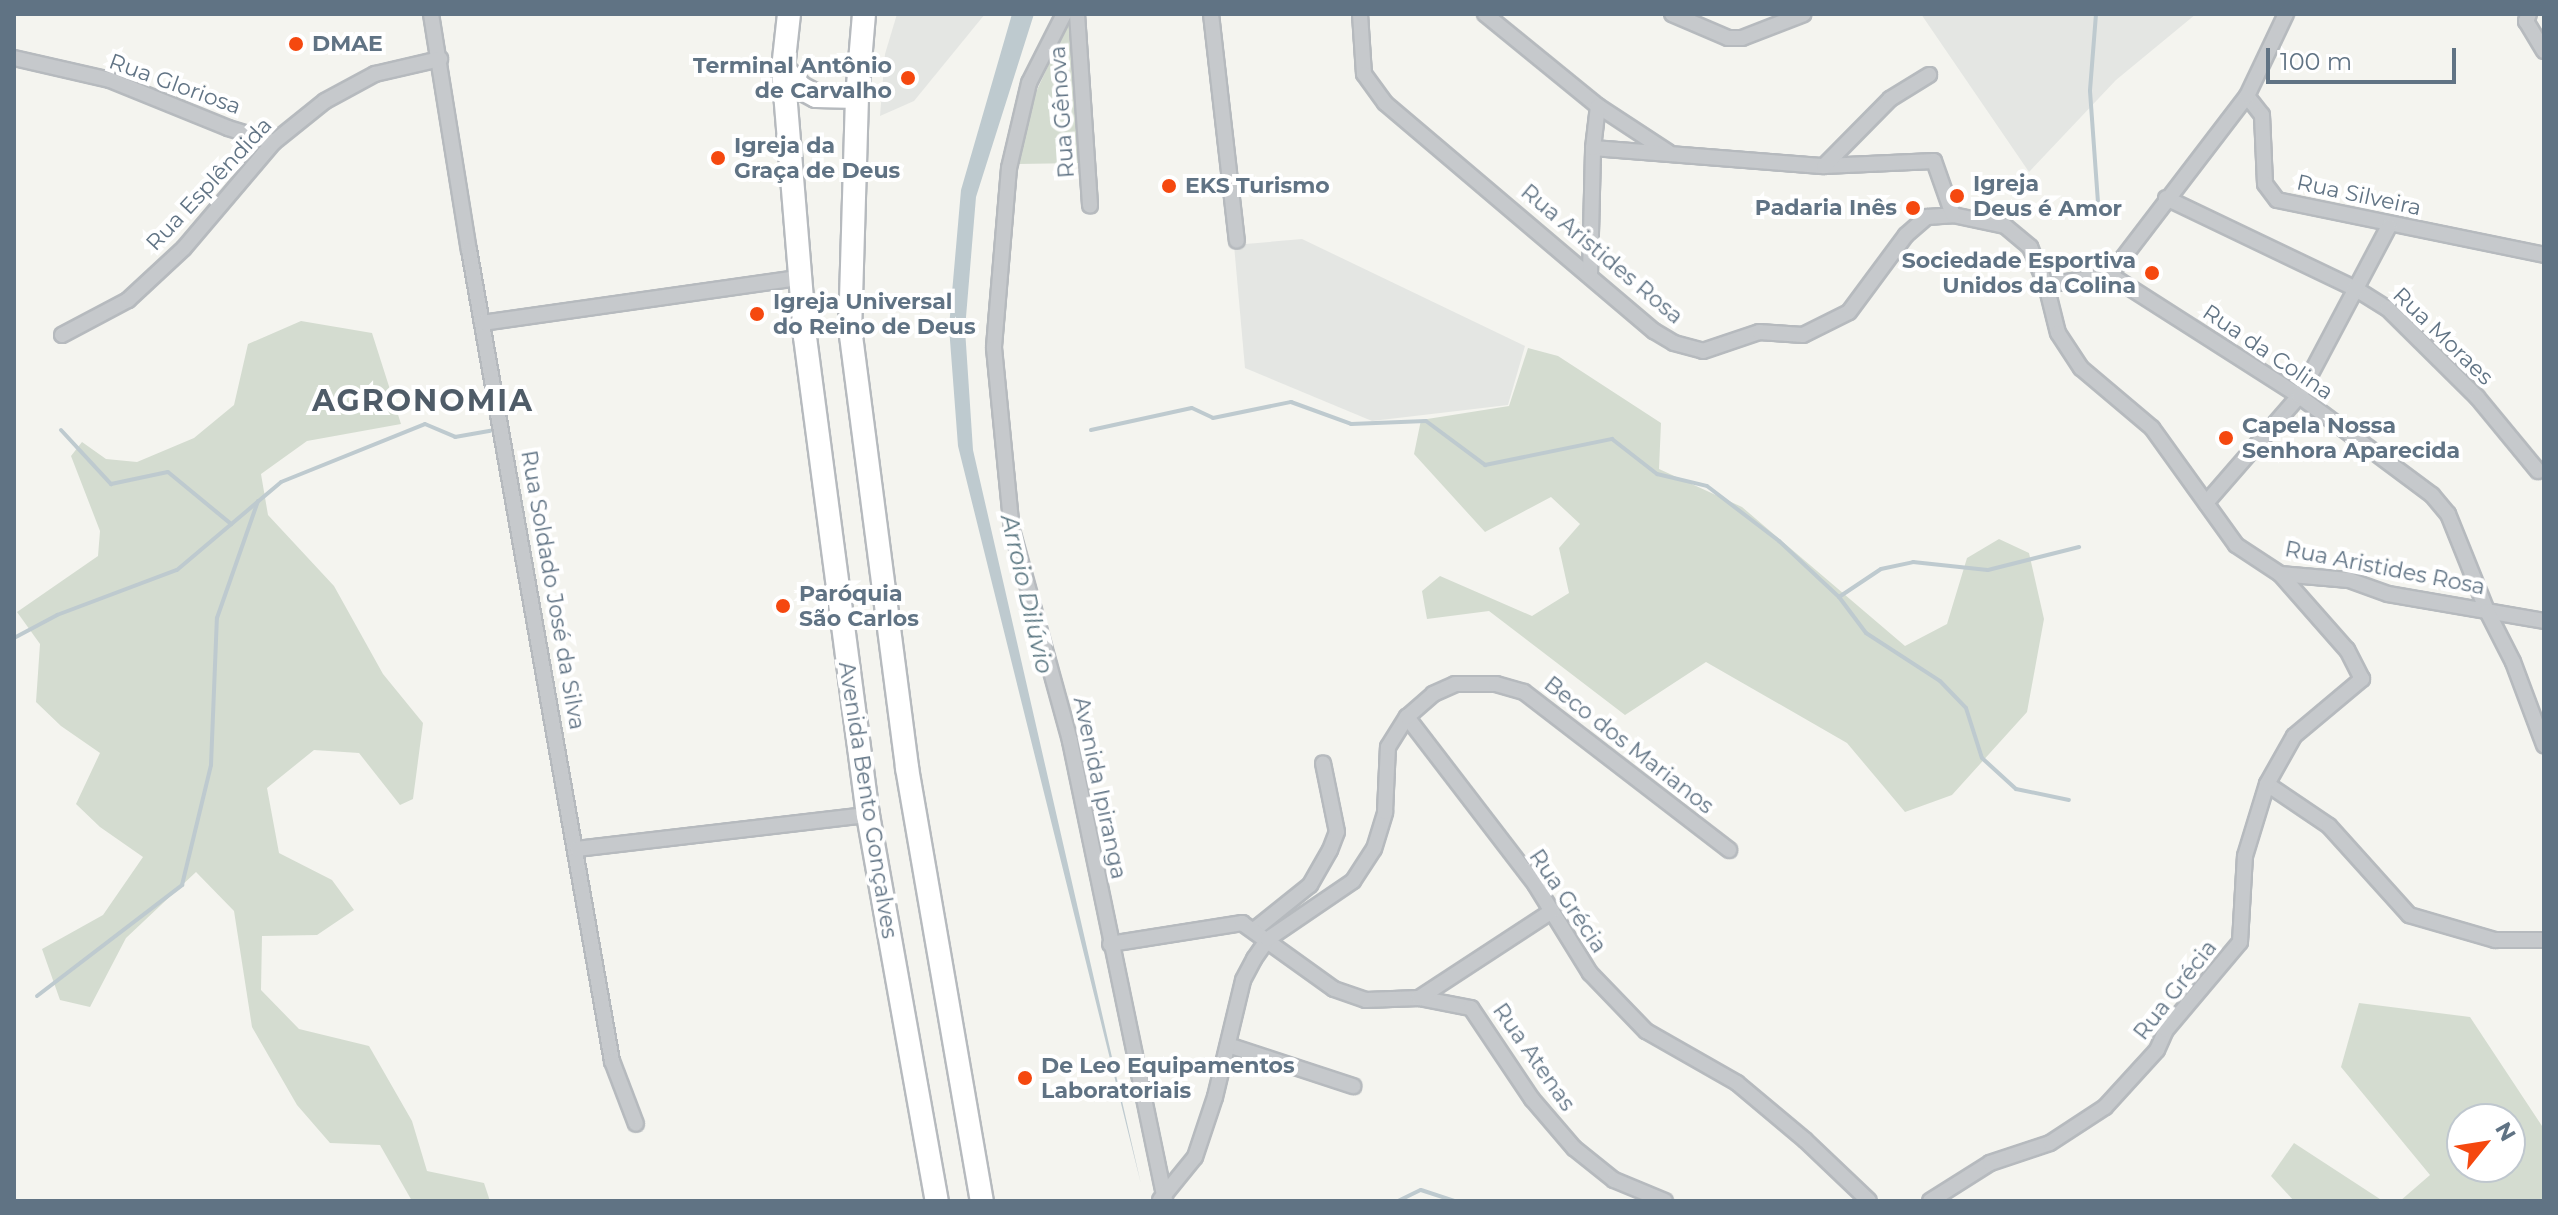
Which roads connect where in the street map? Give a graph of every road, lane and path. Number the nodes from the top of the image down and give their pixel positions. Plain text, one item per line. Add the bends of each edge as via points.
1 (431, 14) edge
2 (789, 14) edge
3 (864, 14) edge
4 (1064, 14) edge
5 (1077, 14) edge
6 (1211, 14) edge
7 (1360, 14) edge
8 (1485, 14) edge
9 (1672, 14) edge
10 (1804, 14) edge
11 (2286, 14) edge
12 (2529, 14) edge
13 (2544, 51) edge
14 (14, 58) edge
15 (440, 59) junction
16 (783, 68) junction
17 (1929, 75) dead end
18 (2247, 96) junction
19 (857, 97) junction
20 (1598, 106) junction
21 (274, 142) junction
22 (1593, 148) junction
23 (1668, 153) junction
24 (1824, 166) junction
25 (2166, 198) junction
26 (1090, 206) dead end
27 (1953, 215) junction
28 (2389, 226) junction
29 (1237, 241) dead end
30 (2544, 255) edge
31 (1590, 274) junction
32 (2110, 275) junction
33 (800, 278) junction
34 (2046, 285) junction
35 (2356, 289) junction
36 (482, 323) junction
37 (62, 335) dead end
38 (2299, 396) junction
39 (2538, 471) dead end
40 (2206, 503) junction
41 (2280, 574) junction
42 (2487, 611) junction
43 (2544, 621) edge
44 (1407, 717) junction
45 (2544, 745) edge
46 (1323, 763) dead end
47 (2267, 784) junction
48 (868, 815) junction
49 (577, 849) junction
50 (1729, 850) dead end
51 (1552, 911) junction
52 (1254, 930) junction
53 (1268, 939) junction
54 (2544, 940) edge
55 (1110, 944) junction
56 (1419, 998) junction
57 (1228, 1045) junction
58 (1353, 1086) dead end
59 (636, 1124) dead end
60 (1163, 1200) edge
61 (937, 1201) edge
62 (982, 1201) edge
63 (1665, 1201) edge
64 (1869, 1201) edge
65 (1930, 1201) edge

1 - 15 street, Rua Soldado José da Silva
2 - 16 main road, Avenida Bento Gonçalves
3 - 19 main road, Avenida Bento Gonçalves
4 - 55 street, Avenida Ipiranga via 1029,83 1009,168 994,348 1012,530 1064,718
5 - 26 street, Rua Gênova
6 - 29 street
7 - 31 street, Rua Aristides Rosa via 1364,74 1371,88
8 - 20 street
9 - 10 street via 1728,38 1742,38
11 - 18 street
12 - 13 street via 2526,21
14 - 21 street, Rua Gloriosa via 110,80
15 - 21 street, Rua Esplêndida via 375,74 325,101
15 - 36 street, Rua Soldado José da Silva
16 - 19 main road via 816,96
16 - 33 main road, Avenida Bento Gonçalves
17 - 24 street via 1890,99
18 - 25 street
18 - 28 street, Rua Silveira via 2262,115 2265,184 2277,200
19 - 62 main road, Avenida Bento Gonçalves via 850,328 907,768
20 - 22 street
20 - 23 street
21 - 37 street, Rua Esplêndida via 184,248 128,300
22 - 23 street
22 - 31 street
23 - 24 street
24 - 27 street via 1934,161
25 - 32 street
25 - 35 street, Rua Moraes
27 - 31 street, Rua Aristides Rosa via 1927,217 1906,235 1849,312 1803,335 1759,332 1703,351 1674,343
27 - 34 street, Rua Aristides Rosa via 2005,226 2030,247
28 - 30 street, Rua Silveira
28 - 35 street
32 - 34 street
32 - 38 street, Rua da Colina
33 - 36 street
33 - 48 main road, Avenida Bento Gonçalves
34 - 40 street, Rua Aristides Rosa via 2058,333 2081,368 2152,428
35 - 38 street
35 - 39 street, Rua Moraes via 2387,308 2466,386
36 - 49 street, Rua Soldado José da Silva
38 - 40 street
38 - 42 street, Rua da Colina via 2432,495 2448,514
40 - 41 street, Rua Aristides Rosa via 2236,545
41 - 42 street, Rua Aristides Rosa via 2349,580 2388,594
41 - 47 street, Rua Grécia via 2347,650 2362,679 2294,736
42 - 43 street, Rua Aristides Rosa
42 - 45 street, Rua da Colina
44 - 50 street, Beco dos Marianos via 1433,694 1455,684 1496,684 1524,692
44 - 51 street, Rua Grécia
44 - 53 street, Beco dos Marianos via 1388,747 1385,812 1374,849 1353,881
46 - 52 street via 1337,832 1330,850 1310,885
47 - 54 street via 2329,826 2410,916 2495,940
47 - 65 street, Rua Grécia via 2245,856 2240,942 2166,1030 2157,1050 2105,1107 2050,1143 1990,1163
48 - 49 street
48 - 61 main road, Avenida Bento Gonçalves
49 - 59 street, Rua Soldado José da Silva via 612,1061
51 - 56 street
51 - 64 street, Rua Grécia via 1590,973 1646,1031 1737,1083
52 - 53 street, Rua Atenas
52 - 55 street via 1233,923
53 - 56 street, Rua Atenas via 1334,989 1366,1000
53 - 57 street, Beco dos Marianos via 1243,980
55 - 60 street, Avenida Ipiranga
56 - 63 street, Rua Atenas via 1473,1009 1532,1099 1574,1148 1614,1180
57 - 58 street
57 - 60 street, Beco dos Marianos via 1195,1157

